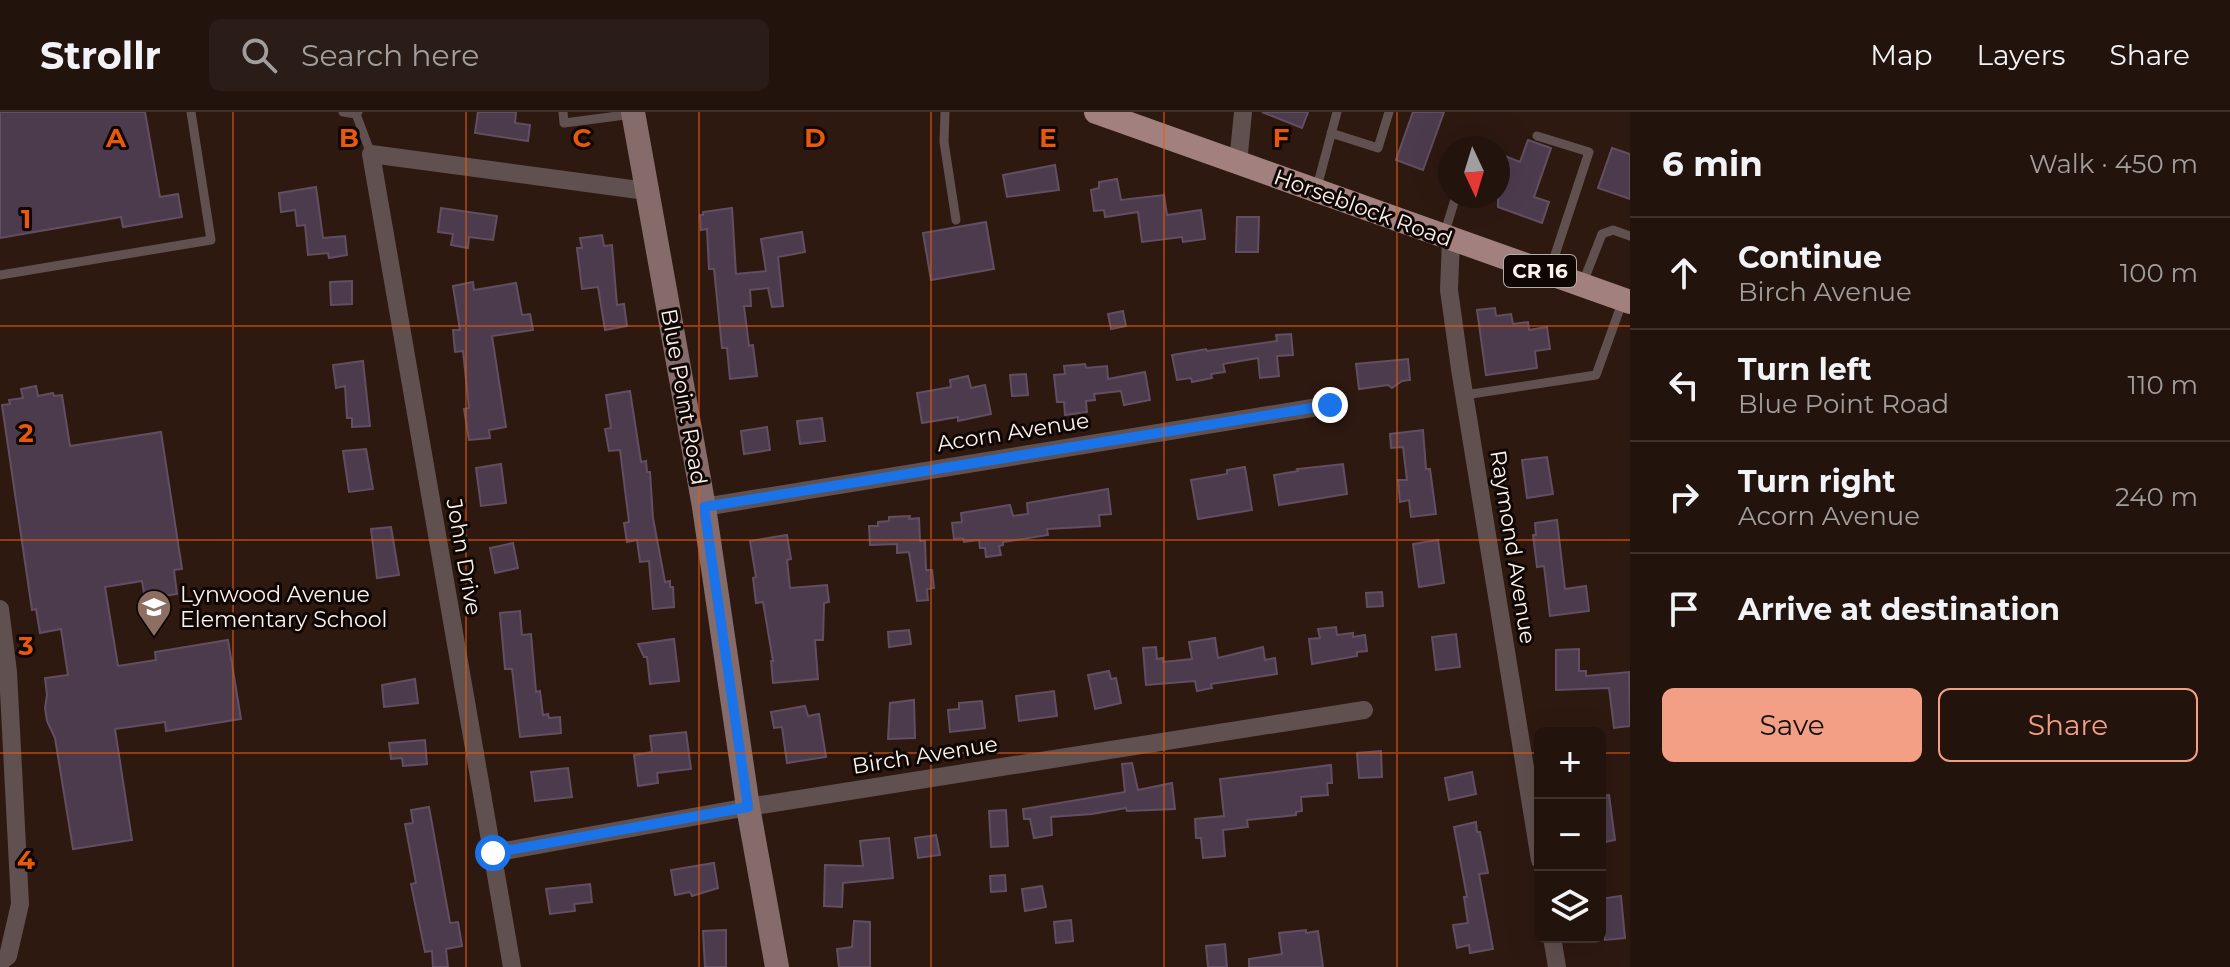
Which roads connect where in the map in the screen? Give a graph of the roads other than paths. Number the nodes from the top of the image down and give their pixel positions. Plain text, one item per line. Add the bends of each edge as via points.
1 (191, 112) edge
2 (343, 112) edge
3 (563, 112) edge
4 (945, 112) edge
5 (1098, 112) edge
6 (1243, 112) edge
7 (1337, 112) edge
8 (1389, 112) edge
9 (357, 113) edge
10 (633, 113) edge
11 (1331, 133) junction
12 (1537, 136) dead end
13 (371, 154) junction
14 (1238, 163) junction
15 (1316, 190) junction
16 (646, 191) junction
17 (1453, 208) edge
18 (956, 220) dead end
19 (1630, 236) edge
20 (1447, 238) junction
21 (1548, 273) junction
22 (0, 275) edge
23 (1582, 285) junction
24 (1627, 301) edge
25 (1465, 395) junction
26 (1330, 405) dead end
27 (704, 507) junction
28 (0, 609) edge
29 (1364, 710) dead end
30 (748, 807) junction
31 (1534, 823) edge
32 (493, 853) junction
33 (1553, 943) edge
34 (0, 962) edge
35 (512, 967) edge
36 (777, 967) edge
37 (1557, 967) edge

1 - 22 lane via 211,240
2 - 9 lane
3 - 10 lane via 564,123
4 - 18 lane via 944,142
5 - 14 main road, Horseblock Road / CR 16
6 - 14 street
7 - 11 lane
8 - 11 lane via 1378,148
9 - 13 lane
10 - 16 street, Blue Point Road
11 - 15 lane
12 - 21 lane via 1589,152
13 - 16 street
13 - 32 street, John Drive
14 - 15 main road, Horseblock Road / CR 16
15 - 20 main road, Horseblock Road / CR 16
16 - 27 street, Blue Point Road
17 - 20 lane
19 - 23 lane via 1613,230 1602,234
20 - 21 main road, Horseblock Road / CR 16
20 - 25 street, Raymond Avenue
21 - 23 main road, Horseblock Road / CR 16
23 - 24 main road, Horseblock Road / CR 16
24 - 25 lane via 1596,375
25 - 31 street, Raymond Avenue
26 - 27 street, Acorn Avenue
27 - 30 street, Blue Point Road
28 - 34 street via 20,904 8,956
29 - 30 street, Birch Avenue
30 - 32 street, Birch Avenue
30 - 36 street, Blue Point Road
32 - 35 street, John Drive
33 - 37 street

